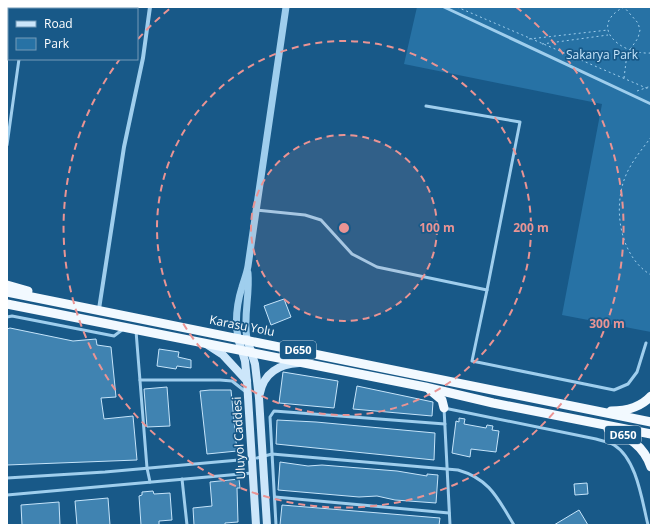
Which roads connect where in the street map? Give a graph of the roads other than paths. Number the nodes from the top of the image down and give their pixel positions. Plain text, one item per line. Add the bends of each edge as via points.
1 (150, 7) edge
2 (286, 7) edge
3 (444, 7) edge
4 (19, 60) edge
5 (651, 104) edge
6 (426, 106) dead end
7 (7, 145) edge
8 (256, 210) junction
9 (7, 285) edge
10 (487, 290) junction
11 (7, 292) edge
12 (7, 304) edge
13 (83, 306) junction
14 (7, 309) edge
15 (99, 309) junction
16 (7, 317) edge
17 (84, 319) junction
18 (125, 327) junction
19 (136, 329) junction
20 (243, 339) junction
21 (203, 342) junction
22 (646, 343) dead end
23 (246, 352) junction
24 (304, 363) junction
25 (140, 380) junction
26 (248, 381) junction
27 (425, 387) junction
28 (248, 393) junction
29 (651, 396) edge
30 (259, 398) junction
31 (444, 408) junction
32 (589, 411) junction
33 (582, 419) junction
34 (651, 422) edge
35 (445, 424) junction
36 (651, 434) edge
37 (272, 454) junction
38 (257, 458) junction
39 (651, 467) edge
40 (147, 468) junction
41 (447, 468) junction
42 (252, 473) junction
43 (7, 478) edge
44 (182, 479) junction
45 (150, 482) junction
46 (7, 495) edge
47 (275, 497) junction
48 (449, 513) junction
49 (187, 525) edge
50 (256, 525) edge
51 (267, 525) edge
52 (276, 525) edge
53 (450, 525) edge
54 (514, 525) edge
55 (648, 525) edge

1 - 15 street via 143,58 124,147
2 - 8 street
3 - 5 lane
4 - 7 lane
6 - 10 lane via 520,122
8 - 10 lane via 305,215 321,220 352,254 377,267
8 - 20 street via 248,269 249,288
9 - 13 highway
10 - 22 lane via 472,361 614,390 628,384 637,372
11 - 13 highway, Karasu Yolu / D650
12 - 17 highway, Karasu Yolu / D650
13 - 15 highway, Karasu Yolu / D650
14 - 17 highway
15 - 20 highway, Karasu Yolu / D650
16 - 18 lane via 114,336
17 - 18 highway, Karasu Yolu / D650
18 - 19 highway, Karasu Yolu / D650
19 - 21 highway, Karasu Yolu / D650
19 - 25 lane
20 - 23 main road
20 - 32 highway, Karasu Yolu / D650
21 - 23 highway, Karasu Yolu / D650
21 - 26 main road via 223,355
23 - 24 highway, Karasu Yolu / D650
23 - 26 main road, Uluyol Caddesi
23 - 30 main road, Uluyol Caddesi via 256,364
24 - 27 highway, Karasu Yolu / D650
24 - 30 main road via 273,370 265,379
25 - 28 lane via 232,381
25 - 40 lane
26 - 28 main road, Uluyol Caddesi
27 - 31 highway via 437,394
27 - 33 highway, Karasu Yolu / D650 via 493,403
28 - 38 main road, Uluyol Caddesi
29 - 32 highway via 630,410
30 - 38 main road, Uluyol Caddesi
31 - 35 lane
31 - 55 lane via 596,439 614,445 626,456 633,470
32 - 34 highway, D650
33 - 36 highway, D650
33 - 39 highway, D650 via 631,440 643,451
35 - 37 lane via 277,410 270,417
35 - 41 lane
37 - 38 lane
37 - 41 lane
37 - 47 lane
38 - 40 lane
38 - 42 main road, Uluyol Caddesi
38 - 51 main road, Uluyol Caddesi
40 - 43 lane
40 - 45 lane
41 - 48 lane
41 - 54 lane via 467,472 484,482 492,489
42 - 44 lane
42 - 50 main road, Uluyol Caddesi
44 - 45 lane
44 - 49 lane
45 - 46 lane
47 - 48 lane
47 - 52 lane
48 - 53 lane

